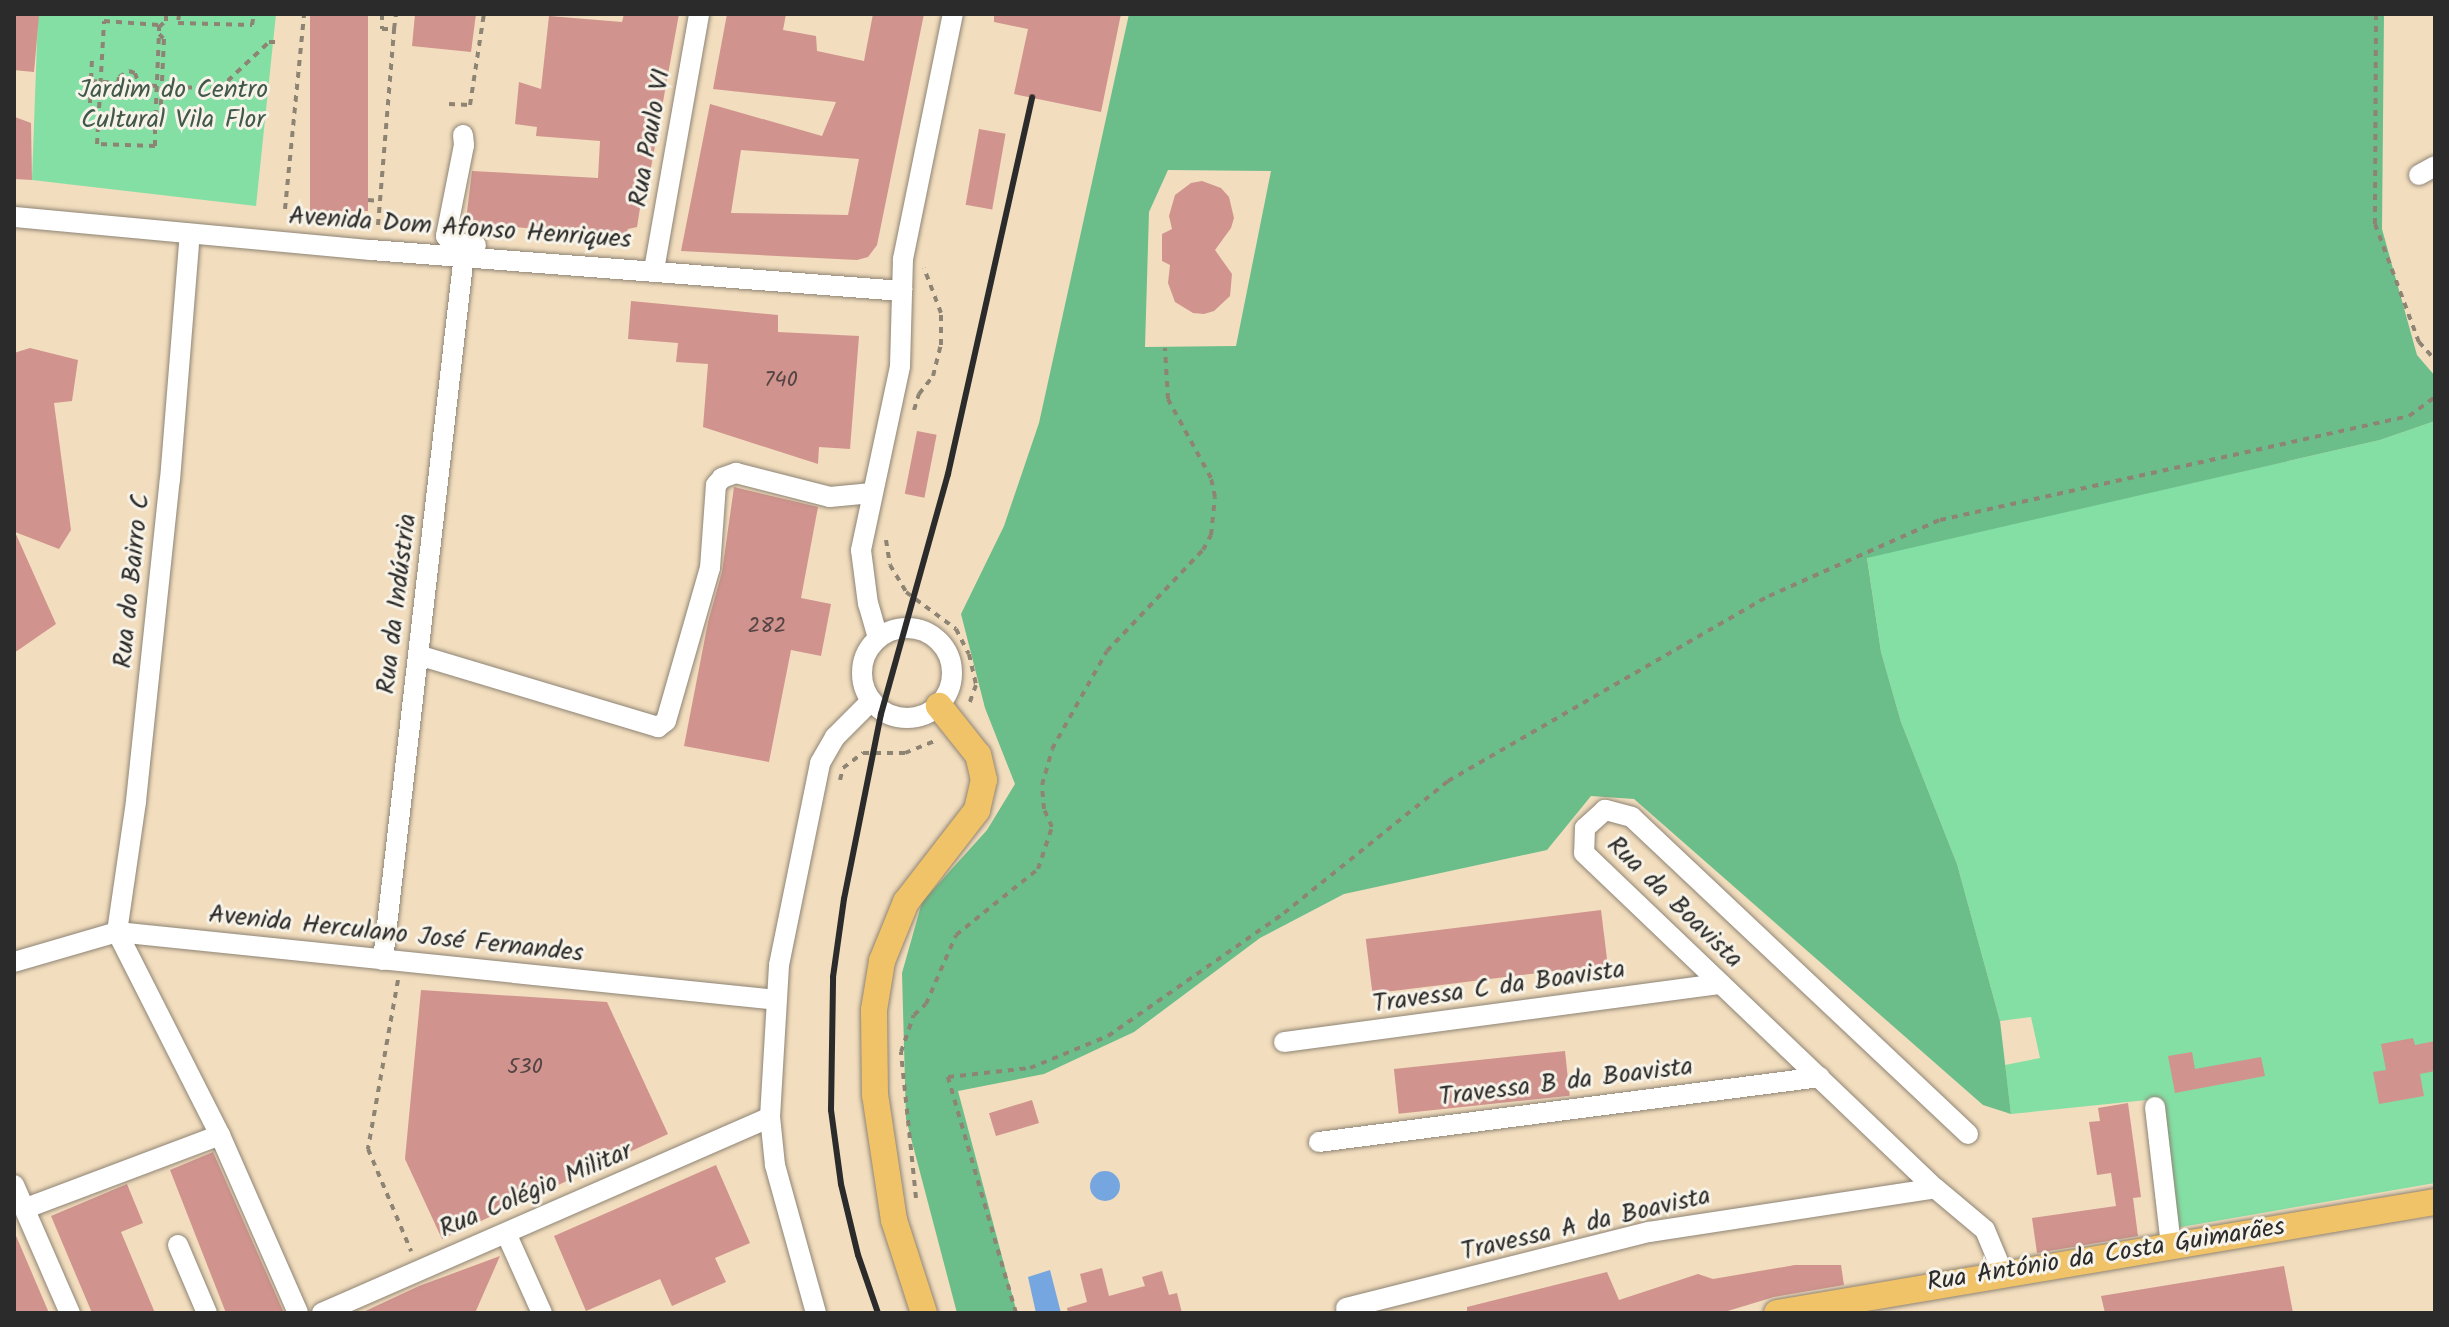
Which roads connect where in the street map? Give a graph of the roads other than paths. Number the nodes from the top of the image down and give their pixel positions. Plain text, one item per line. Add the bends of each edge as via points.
1 (699, 14) edge
2 (953, 14) edge
3 (14, 217) edge
4 (190, 234) junction
5 (434, 253) junction
6 (464, 255) junction
7 (654, 266) junction
8 (902, 291) junction
9 (872, 493) junction
10 (878, 638) junction
11 (418, 655) junction
12 (871, 701) junction
13 (947, 716) junction
14 (117, 932) junction
15 (392, 961) junction
16 (14, 962) edge
17 (1720, 984) junction
18 (777, 1000) junction
19 (1284, 1042) dead end
20 (1820, 1077) junction
21 (2155, 1107) dead end
22 (770, 1117) junction
23 (1968, 1134) dead end
24 (220, 1135) junction
25 (1319, 1142) dead end
26 (14, 1185) edge
27 (1935, 1188) junction
28 (2435, 1202) edge
29 (26, 1208) junction
30 (506, 1233) junction
31 (178, 1245) dead end
32 (2171, 1245) junction
33 (2003, 1273) junction
34 (1346, 1308) dead end
35 (70, 1313) edge
36 (207, 1313) edge
37 (298, 1313) edge
38 (322, 1313) edge
39 (542, 1313) edge
40 (816, 1313) edge
41 (924, 1313) edge
42 (1777, 1313) edge

1 - 7 street, Rua Paulo VI
2 - 8 street via 917,177
3 - 4 street, Avenida Dom Afonso Henriques
4 - 5 street, Avenida Dom Afonso Henriques
4 - 14 street, Rua do Bairro C via 170,480
5 - 6 street, Avenida Dom Afonso Henriques
5 - 7 street via 463,135 446,236 452,243
6 - 7 street, Avenida Dom Afonso Henriques
6 - 11 street, Rua da Indústria
7 - 8 street, Avenida Dom Afonso Henriques
8 - 9 street via 900,366
9 - 10 street via 861,550
9 - 11 street via 830,497 736,473 722,478 716,485 710,568 666,721 658,727
10 - 12 street via 862,666
10 - 13 street via 910,627 941,641 952,663
11 - 15 street, Rua da Indústria
12 - 13 street via 892,716
12 - 18 street via 835,737 820,763 789,907
13 - 41 main road via 978,755 984,780 977,810 906,902 882,961 874,1010 875,1095 894,1220
14 - 15 street, Avenida Herculano José Fernandes
14 - 16 street, Avenida Herculano José Fernandes
14 - 24 street
15 - 18 street, Avenida Herculano José Fernandes
17 - 19 street, Travessa C da Boavista
17 - 20 street, Rua da Boavista
17 - 23 street, Rua da Boavista via 1584,853 1585,828 1605,810 1632,817
18 - 22 street
20 - 25 street, Travessa B da Boavista
20 - 27 street, Rua da Boavista
21 - 32 street
22 - 30 street, Rua Colégio Militar
22 - 40 street via 782,1201
24 - 29 street
24 - 37 street
26 - 29 street
27 - 33 street, Rua da Boavista via 1985,1230
27 - 34 street, Travessa A da Boavista via 1649,1232
28 - 32 main road, Rua António da Costa Guimarães
29 - 35 street
30 - 38 street, Rua Colégio Militar
30 - 39 street
31 - 36 street
32 - 33 main road, Rua António da Costa Guimarães
33 - 42 main road, Rua António da Costa Guimarães

